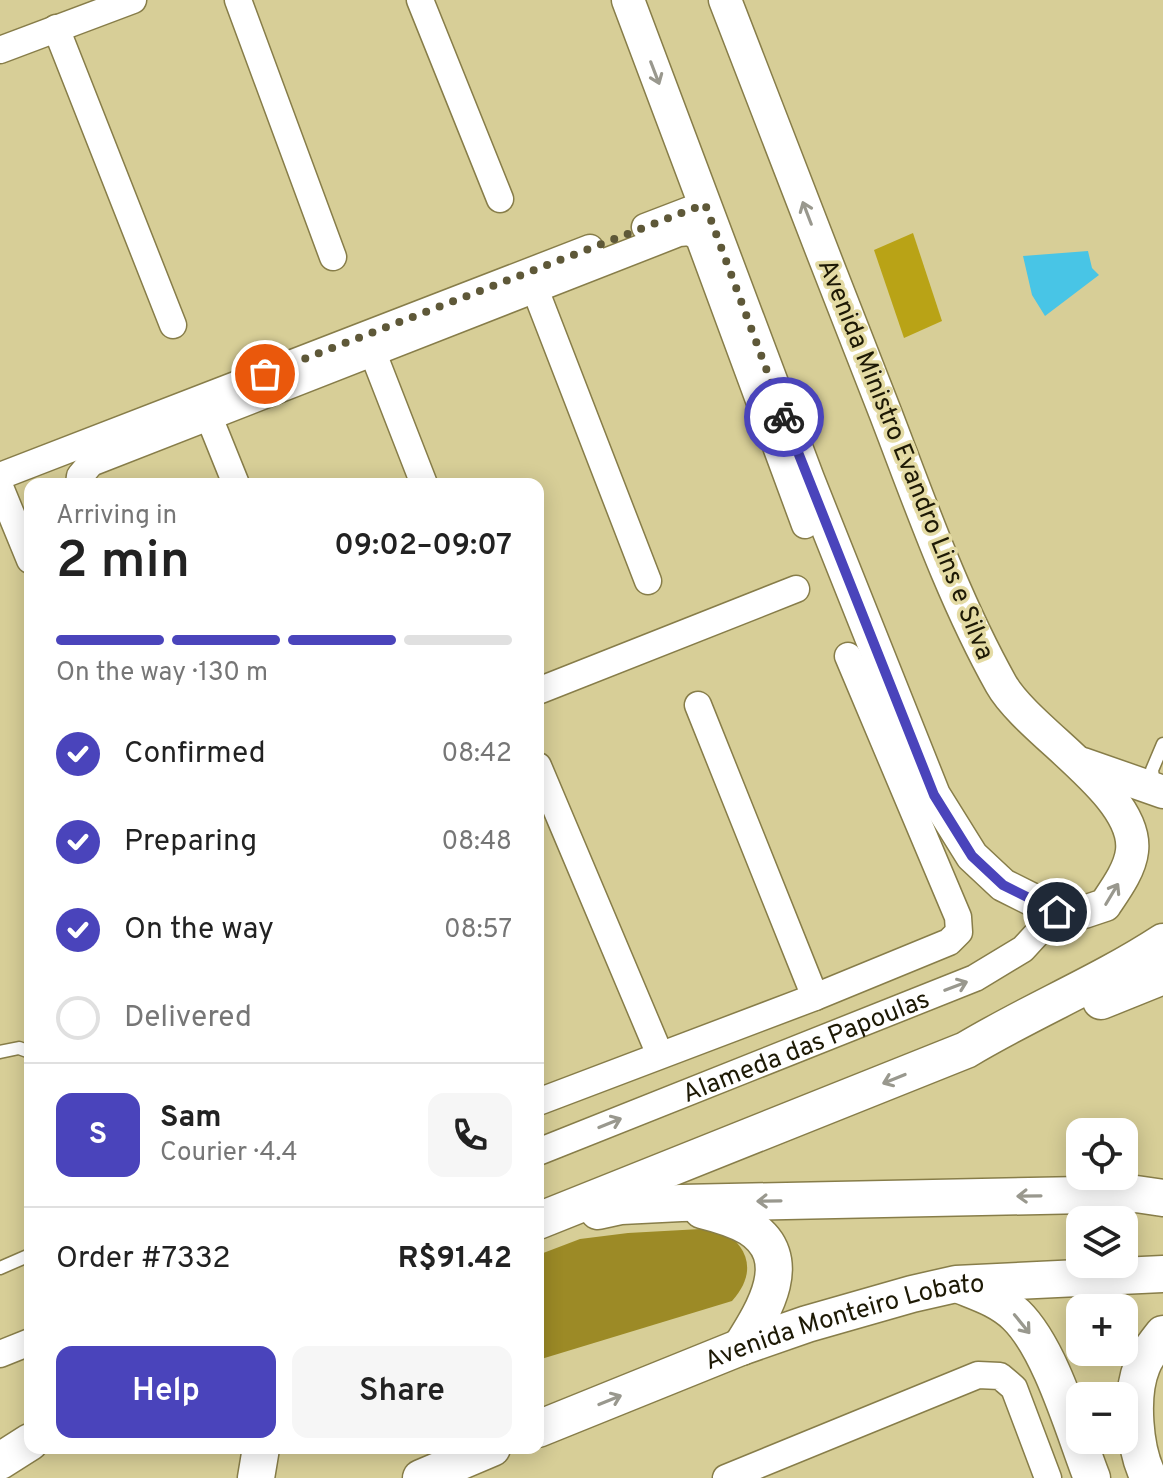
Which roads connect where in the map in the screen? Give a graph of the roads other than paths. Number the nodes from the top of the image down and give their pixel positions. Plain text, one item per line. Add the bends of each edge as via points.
1 (133, 0) edge
2 (238, 0) edge
3 (420, 0) edge
4 (628, 0) edge
5 (725, 0) edge
6 (56, 28) junction
7 (0, 50) edge
8 (500, 199) dead end
9 (705, 204) junction
10 (333, 257) dead end
11 (535, 289) junction
12 (173, 325) dead end
13 (373, 353) junction
14 (209, 417) junction
15 (0, 476) edge
16 (80, 478) edge
17 (234, 478) edge
18 (422, 478) edge
19 (0, 487) edge
20 (805, 525) dead end
21 (24, 545) edge
22 (648, 581) dead end
23 (796, 589) dead end
24 (848, 656) dead end
25 (544, 689) edge
26 (698, 705) dead end
27 (1163, 744) edge
28 (1076, 762) junction
29 (544, 780) edge
30 (1160, 788) edge
31 (1133, 850) junction
32 (1057, 912) junction
33 (1163, 942) edge
34 (1163, 976) edge
35 (815, 997) junction
36 (24, 1050) edge
37 (966, 1050) junction
38 (0, 1052) edge
39 (660, 1055) junction
40 (544, 1100) edge
41 (544, 1150) edge
42 (1163, 1198) edge
43 (681, 1203) junction
44 (544, 1220) edge
45 (544, 1221) edge
46 (24, 1258) edge
47 (0, 1268) edge
48 (1163, 1274) edge
49 (956, 1284) junction
50 (1163, 1334) edge
51 (24, 1344) edge
52 (741, 1347) junction
53 (0, 1354) edge
54 (544, 1427) edge
55 (24, 1446) edge
56 (260, 1454) edge
57 (0, 1461) edge
58 (465, 1462) edge
59 (256, 1478) edge
60 (421, 1478) edge
61 (726, 1478) edge
62 (1048, 1478) edge
63 (1092, 1478) edge
64 (1149, 1478) edge

1 - 6 street
2 - 10 street
3 - 8 street
4 -> 9 street
28 -> 5 street, Avenida Ministro Evandro Lins e Silva via 1004,688 974,633
6 - 7 street
6 - 12 street
9 - 15 street
9 - 32 street via 934,795 972,856 1003,885
11 - 13 street
11 - 20 street via 679,233 699,238
11 - 22 street
13 - 14 street
13 - 18 street
14 - 16 street via 91,463
14 - 17 street
19 - 21 street
23 - 25 street
24 - 35 street via 958,917 959,932 949,942
26 - 35 street
27 - 30 lane via 1152,770
28 - 30 street
28 - 31 street, Avenida Ministro Evandro Lins e Silva via 1120,811
29 - 39 street
30 - 31 street
32 -> 31 street via 1105,905
41 -> 32 street, Alameda das Papoulas via 975,978 1023,949
33 - 37 main road
34 - 37 main road via 999,1043
35 - 39 street
36 - 38 lane
37 -> 44 main road
39 - 40 street
42 -> 43 main road via 1136,1194
43 - 45 main road via 621,1206
43 - 52 main road via 749,1228 765,1242 774,1281 763,1312
46 - 47 lane
48 - 49 main road, Avenida Monteiro Lobato
49 - 52 main road, Avenida Monteiro Lobato
49 -> 63 main road via 994,1298 1030,1334 1050,1370
50 - 64 main road via 1142,1366 1135,1403 1136,1432
51 - 53 street
54 -> 52 main road, Avenida Monteiro Lobato
55 - 57 main road
56 - 59 main road
58 - 60 main road
61 - 62 street via 978,1375 1000,1376 1014,1388

